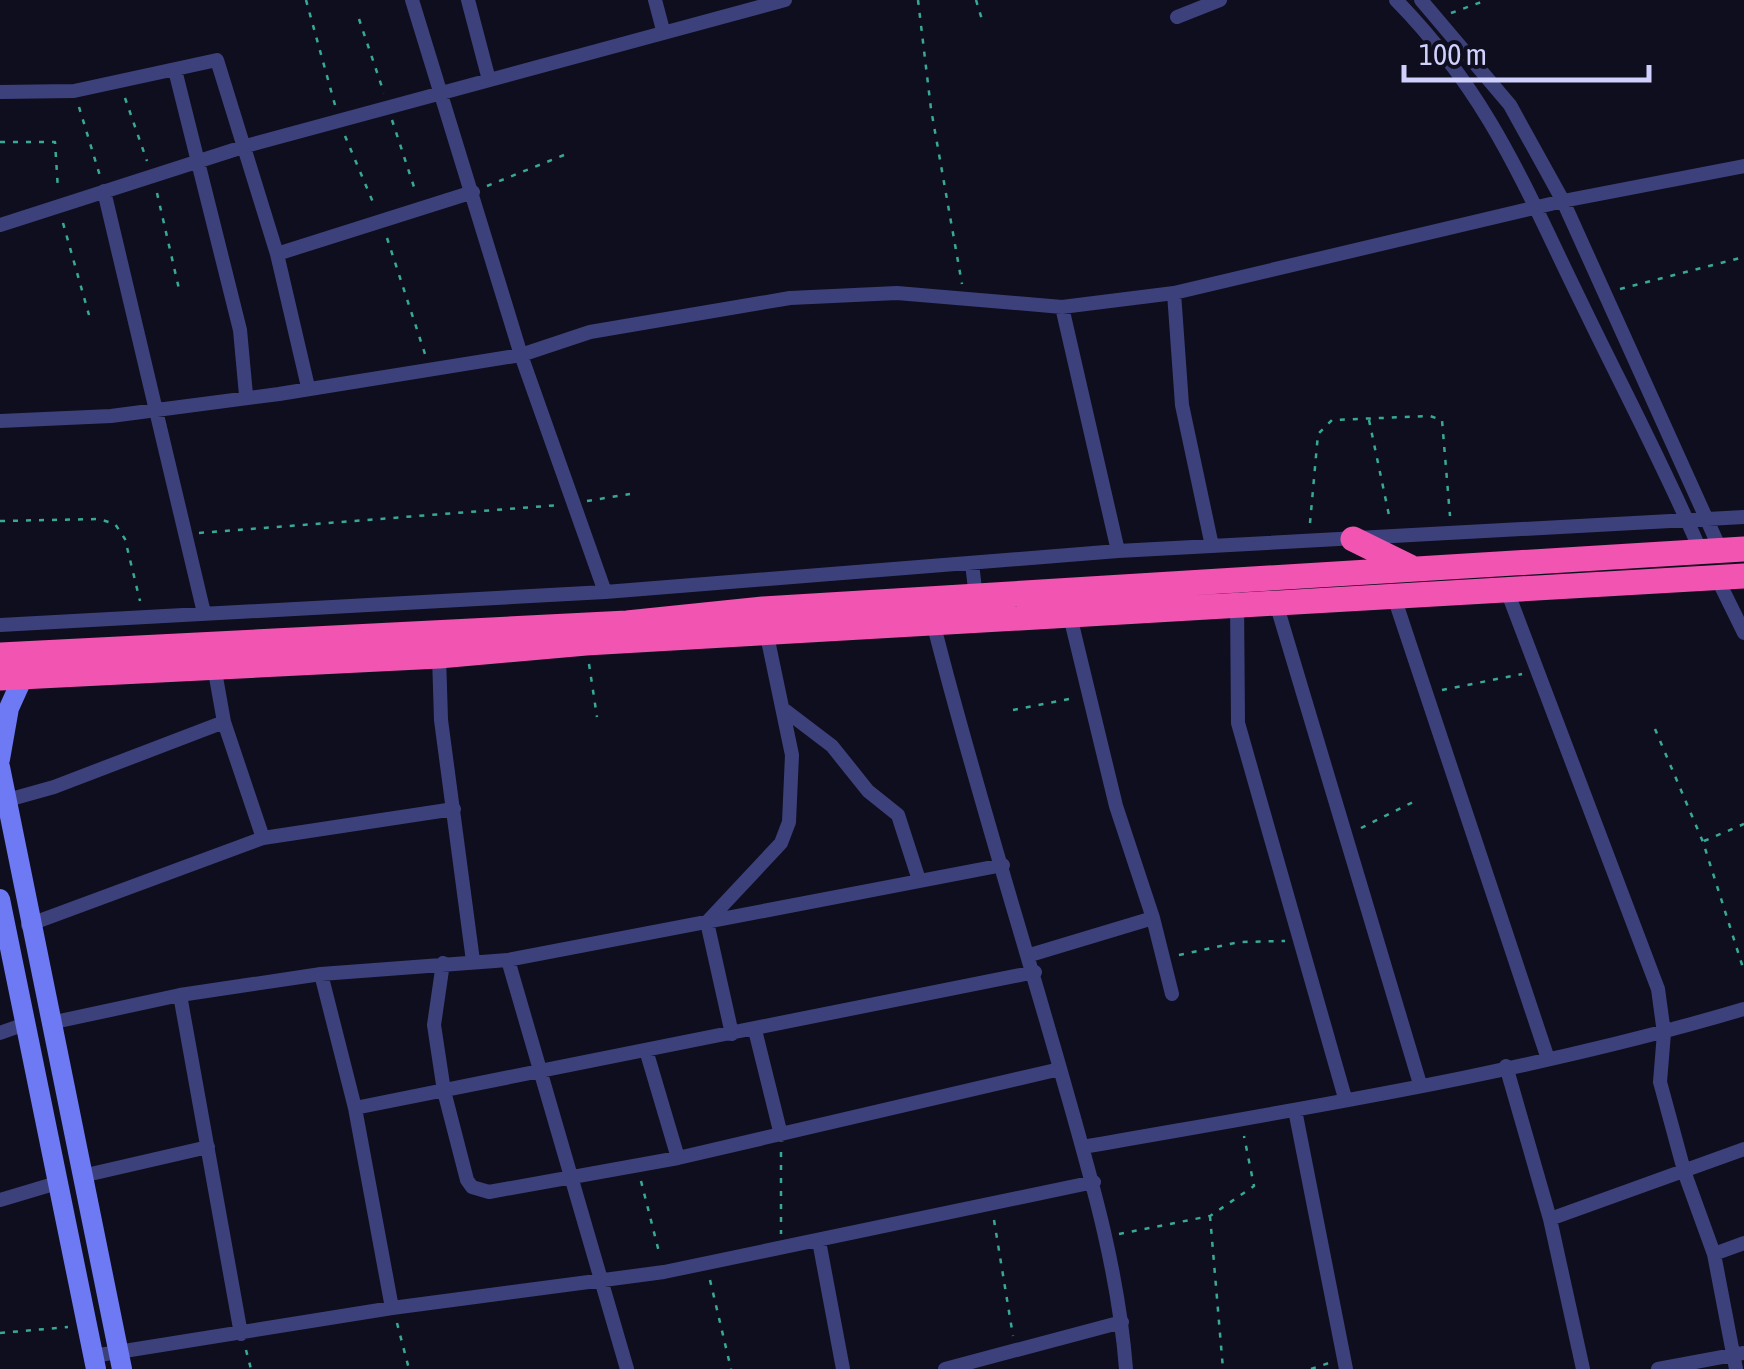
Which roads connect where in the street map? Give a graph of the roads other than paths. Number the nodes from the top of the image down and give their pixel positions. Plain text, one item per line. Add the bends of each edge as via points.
1 (412, 0) edge
2 (468, 0) edge
3 (656, 0) edge
4 (785, 0) edge
5 (1220, 0) edge
6 (1396, 0) edge
7 (1422, 0) edge
8 (1177, 17) dead end
9 (663, 30) junction
10 (175, 70) junction
11 (490, 80) junction
12 (0, 92) edge
13 (439, 94) junction
14 (246, 146) junction
15 (200, 161) junction
16 (1744, 166) edge
17 (104, 191) junction
18 (473, 192) junction
19 (1563, 202) junction
20 (1540, 209) junction
21 (0, 225) edge
22 (276, 254) junction
23 (1174, 294) junction
24 (1062, 307) junction
25 (521, 355) junction
26 (308, 387) junction
27 (246, 395) junction
28 (156, 410) junction
29 (0, 421) edge
30 (1744, 517) edge
31 (1704, 518) junction
32 (1687, 520) junction
33 (1354, 540) junction
34 (1212, 546) junction
35 (1118, 551) junction
36 (1722, 551) edge
37 (972, 563) junction
38 (1415, 569) junction
39 (1744, 576) edge
40 (1718, 578) junction
41 (1506, 588) junction
42 (605, 592) junction
43 (1237, 593) junction
44 (1394, 596) junction
45 (976, 598) junction
46 (1276, 603) junction
47 (204, 613) junction
48 (1070, 616) junction
49 (764, 622) junction
50 (0, 625) edge
51 (934, 626) junction
52 (1744, 633) edge
53 (0, 655) edge
54 (439, 656) junction
55 (214, 666) junction
56 (12, 677) edge
57 (786, 711) junction
58 (224, 722) junction
59 (0, 759) edge
60 (0, 768) edge
61 (4, 802) junction
62 (454, 809) junction
63 (263, 838) junction
64 (1003, 865) junction
65 (919, 880) junction
66 (0, 899) edge
67 (1153, 918) junction
68 (707, 922) junction
69 (28, 924) junction
70 (1030, 955) junction
71 (508, 960) junction
72 (473, 961) junction
73 (443, 963) junction
74 (1035, 972) junction
75 (322, 974) junction
76 (1172, 994) dead end
77 (180, 995) junction
78 (1744, 1009) edge
79 (28, 1023) junction
80 (50, 1023) junction
81 (755, 1030) junction
82 (0, 1033) edge
83 (1664, 1033) junction
84 (732, 1034) junction
85 (646, 1050) junction
86 (1548, 1058) junction
87 (1506, 1066) junction
88 (1060, 1069) junction
89 (538, 1073) junction
90 (1420, 1084) junction
91 (444, 1091) junction
92 (1345, 1098) junction
93 (356, 1108) junction
94 (1295, 1110) junction
95 (781, 1136) junction
96 (208, 1147) junction
97 (1083, 1148) junction
98 (1744, 1150) edge
99 (678, 1158) junction
100 (1685, 1174) junction
101 (82, 1176) junction
102 (567, 1176) junction
103 (1094, 1182) junction
104 (57, 1183) junction
105 (0, 1200) edge
106 (1550, 1219) junction
107 (819, 1241) junction
108 (1744, 1243) edge
109 (1714, 1254) junction
110 (599, 1279) junction
111 (392, 1308) junction
112 (1122, 1322) junction
113 (241, 1334) junction
114 (1738, 1359) edge
115 (120, 1360) edge
116 (95, 1362) edge
117 (1346, 1364) edge
118 (627, 1369) edge
119 (843, 1369) edge
120 (945, 1369) edge
121 (1126, 1369) edge
122 (1583, 1369) edge
123 (1658, 1369) edge

1 - 13 street
2 - 11 street
3 - 9 street
4 - 9 street
5 - 8 street
6 - 20 street via 1456,66
7 - 19 street via 1510,105
9 - 11 street
10 - 12 street via 74,91
10 - 14 street via 216,60
10 - 15 street
11 - 13 street
13 - 14 street
13 - 18 street
14 - 15 street
14 - 22 street
15 - 17 street
15 - 27 street via 240,330
16 - 19 street
17 - 21 street
17 - 28 street
18 - 22 street
18 - 25 street
19 - 20 street
19 - 31 street
20 - 23 street
20 - 32 street
22 - 26 street
23 - 24 street
23 - 34 street via 1182,405
24 - 25 street via 897,292 790,298 590,332
24 - 35 street
25 - 26 street
25 - 42 street
26 - 27 street
27 - 28 street
28 - 29 street
28 - 47 street
30 - 31 street
31 - 32 street
31 - 36 street
32 - 33 street
32 - 36 street
33 - 34 street
33 - 38 highway
34 - 35 street
35 - 37 street
36 - 38 highway
37 - 42 street
37 - 45 street
38 - 43 highway
39 - 40 highway
40 - 41 highway
40 - 52 street
41 - 44 highway
41 - 83 street via 1652,970
42 - 47 street
43 - 45 highway
43 - 46 highway
43 - 48 highway
43 - 92 street via 1238,723
44 - 46 highway
44 - 86 street
45 - 49 highway
46 - 90 street
47 - 50 street
48 - 51 highway
48 - 67 street via 1116,806
49 - 51 highway
49 - 53 highway via 628,622
49 - 54 highway
49 - 57 street
51 - 64 street
54 - 55 highway
54 - 62 street via 440,720
55 - 56 highway
55 - 58 street
56 - 59 main road
57 - 65 street via 832,746 868,791 898,815
57 - 68 street via 793,781 781,843
58 - 61 street
58 - 63 street
60 - 61 main road
61 - 69 main road
62 - 63 street
62 - 72 street
63 - 69 street
64 - 65 street
64 - 70 street
65 - 68 street
66 - 79 main road
67 - 70 street
67 - 76 street
68 - 71 street
68 - 84 street
69 - 80 main road
70 - 74 street
71 - 72 street
71 - 89 street
72 - 73 street
73 - 75 street
73 - 91 street via 434,1025
74 - 81 street
74 - 88 street
75 - 77 street
75 - 93 street
77 - 80 street
77 - 96 street
78 - 83 street
79 - 82 street
79 - 104 main road
80 - 101 main road
81 - 84 street
81 - 95 street
83 - 86 street
83 - 100 street via 1660,1082
84 - 85 street
85 - 89 street
85 - 99 street
86 - 87 street
87 - 90 street
87 - 106 street
88 - 95 street
88 - 97 street
89 - 91 street
89 - 102 street
90 - 92 street
91 - 93 street
91 - 102 street via 472,1188 490,1192
92 - 94 street
93 - 111 street
94 - 97 street
94 - 117 street
95 - 99 street
96 - 101 street
96 - 113 street
97 - 103 street
98 - 100 street
99 - 102 street
100 - 106 street
100 - 109 street
101 - 115 main road
102 - 110 street
103 - 107 street
103 - 112 street
104 - 105 street
104 - 116 main road
106 - 122 street
107 - 110 street
107 - 119 street
108 - 109 street
109 - 114 street
110 - 111 street
110 - 118 street
111 - 113 street
112 - 120 street
112 - 121 street
113 - 115 street
114 - 123 street
115 - 116 street

